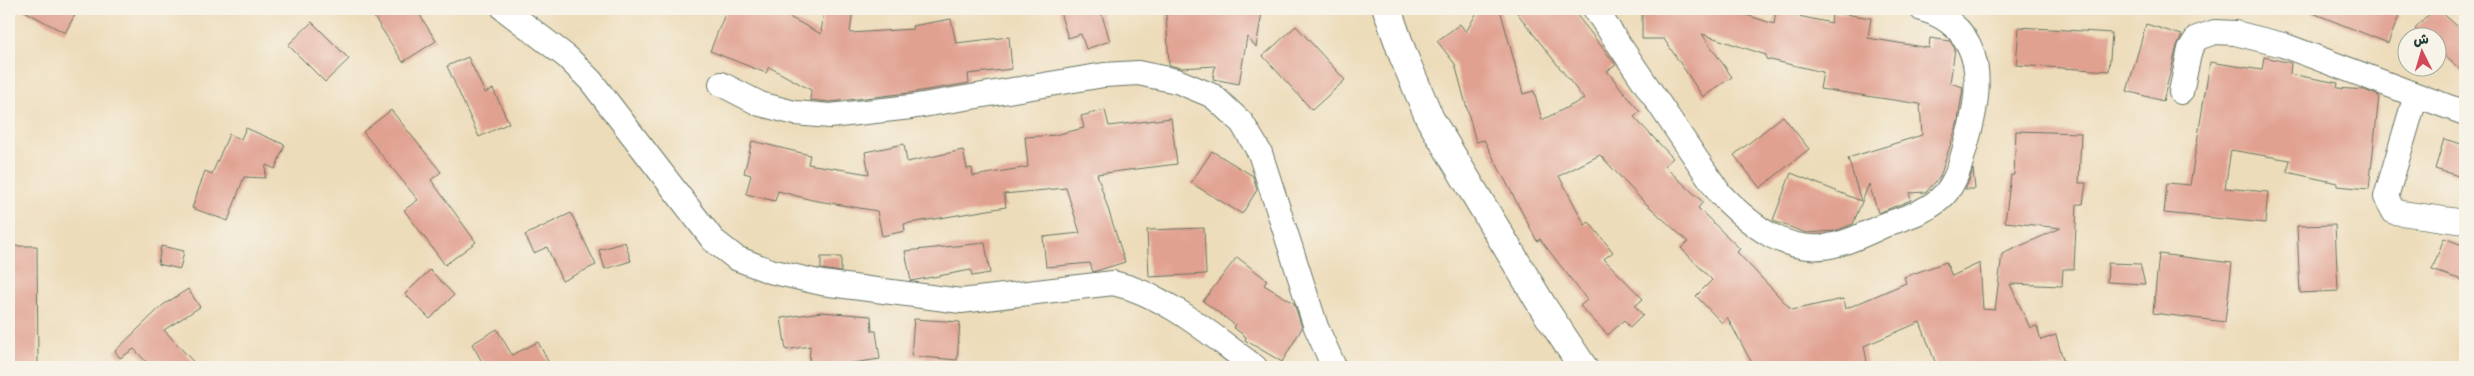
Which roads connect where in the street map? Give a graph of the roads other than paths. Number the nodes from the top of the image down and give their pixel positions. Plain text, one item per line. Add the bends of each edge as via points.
1 (504, 9) edge
2 (1387, 9) edge
3 (1594, 9) edge
4 (1922, 9) edge
5 (721, 84) dead end
6 (2181, 92) dead end
7 (2416, 95) junction
8 (2465, 113) edge
9 (2465, 222) edge
10 (1255, 367) edge
11 (1334, 367) edge
12 (1583, 367) edge

1 - 10 street via 567,56 591,81 712,240 736,258 770,271 822,283 961,301 1113,283 1135,288 1164,302
2 - 12 main road via 1430,119 1543,307
3 - 4 street via 1720,194 1742,218 1765,233 1791,244 1812,248 1838,245 1928,208 1943,196 1956,177 1976,110 1978,83 1975,61 1963,37 1948,21
5 - 11 street via 760,104 795,113 830,116 910,107 1104,75 1138,73 1177,81 1213,96 1242,122 1260,153 1316,327
6 - 7 street via 2190,49 2197,38 2228,32 2283,45
7 - 8 street
7 - 9 street via 2386,197 2394,212

